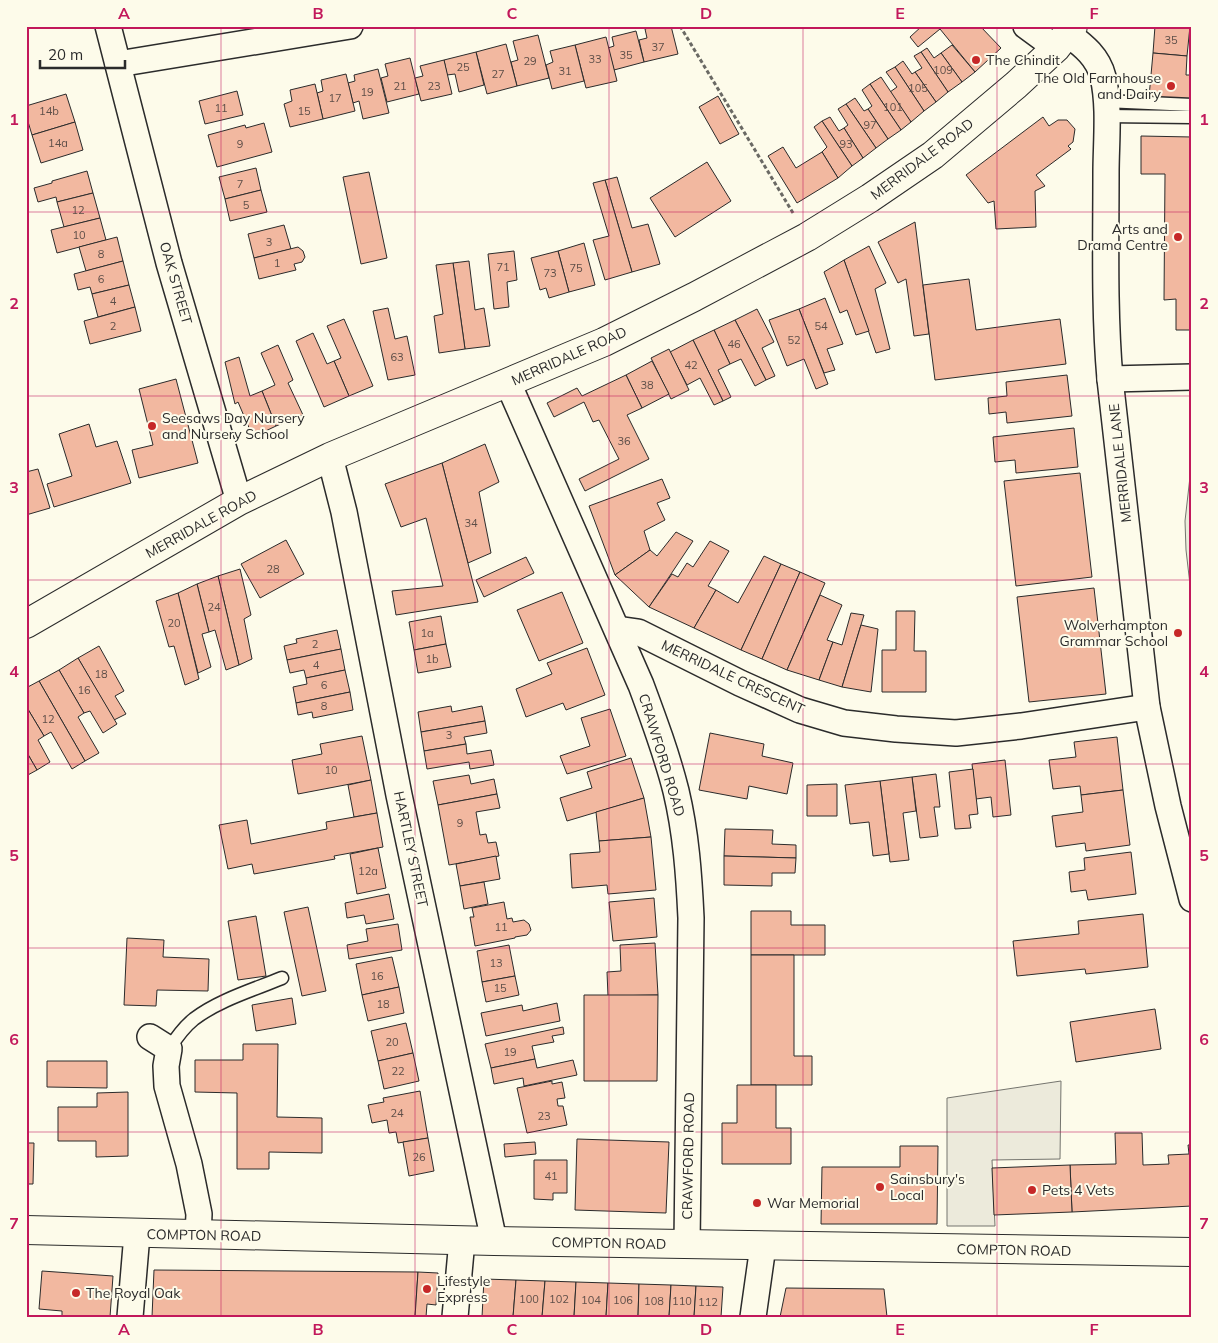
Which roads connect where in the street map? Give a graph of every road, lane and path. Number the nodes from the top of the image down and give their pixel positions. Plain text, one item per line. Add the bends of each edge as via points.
1 (108, 26) edge
2 (350, 26) edge
3 (680, 26) edge
4 (1026, 26) edge
5 (1066, 36) edge
6 (118, 64) junction
7 (1192, 104) edge
8 (1106, 108) junction
9 (1192, 117) edge
10 (807, 237) junction
11 (1192, 377) edge
12 (1110, 378) junction
13 (508, 384) junction
14 (330, 457) junction
15 (238, 501) junction
16 (27, 623) edge
17 (617, 629) junction
18 (1147, 707) junction
19 (1192, 899) edge
20 (282, 978) dead end
21 (159, 1043) joint
22 (26, 1230) edge
23 (137, 1234) junction
24 (198, 1235) junction
25 (462, 1240) junction
26 (494, 1241) junction
27 (687, 1244) junction
28 (763, 1246) junction
29 (1192, 1252) edge
30 (130, 1317) edge
31 (455, 1317) edge
32 (753, 1317) edge

1 - 6 street, OAK STREET
2 - 6 street
3 - 10 path
4 - 5 street, MERRIDALE LANE
5 - 8 street, MERRIDALE LANE via 1088,50 1097,63 1103,78
5 - 10 main road, MERRIDALE ROAD via 1016,85 933,155
6 - 15 street, OAK STREET via 169,263
7 - 8 lane
8 - 9 lane
8 - 12 street, MERRIDALE LANE via 1106,334
10 - 13 main road, MERRIDALE ROAD via 604,342
11 - 12 street
12 - 18 street, MERRIDALE LANE
13 - 14 main road, MERRIDALE ROAD
13 - 17 street, CRAWFORD ROAD
14 - 15 main road, MERRIDALE ROAD
14 - 26 street, HARTLEY STREET
15 - 16 main road, MERRIDALE ROAD
17 - 18 street, MERRIDALE CRESCENT via 638,632 800,710 844,723 956,733
17 - 27 street, CRAWFORD ROAD via 659,735 684,831 691,918
18 - 19 street, MERRIDALE LANE
20 - 21 lane via 221,1003 194,1020 179,1035
21 - 24 street via 194,1187 199,1214
22 - 23 main road, COMPTON ROAD
23 - 24 main road, COMPTON ROAD
23 - 30 street
24 - 25 main road, COMPTON ROAD
25 - 26 main road, COMPTON ROAD
25 - 31 street
26 - 27 main road, COMPTON ROAD
27 - 28 main road, COMPTON ROAD
28 - 29 main road, COMPTON ROAD
28 - 32 street

